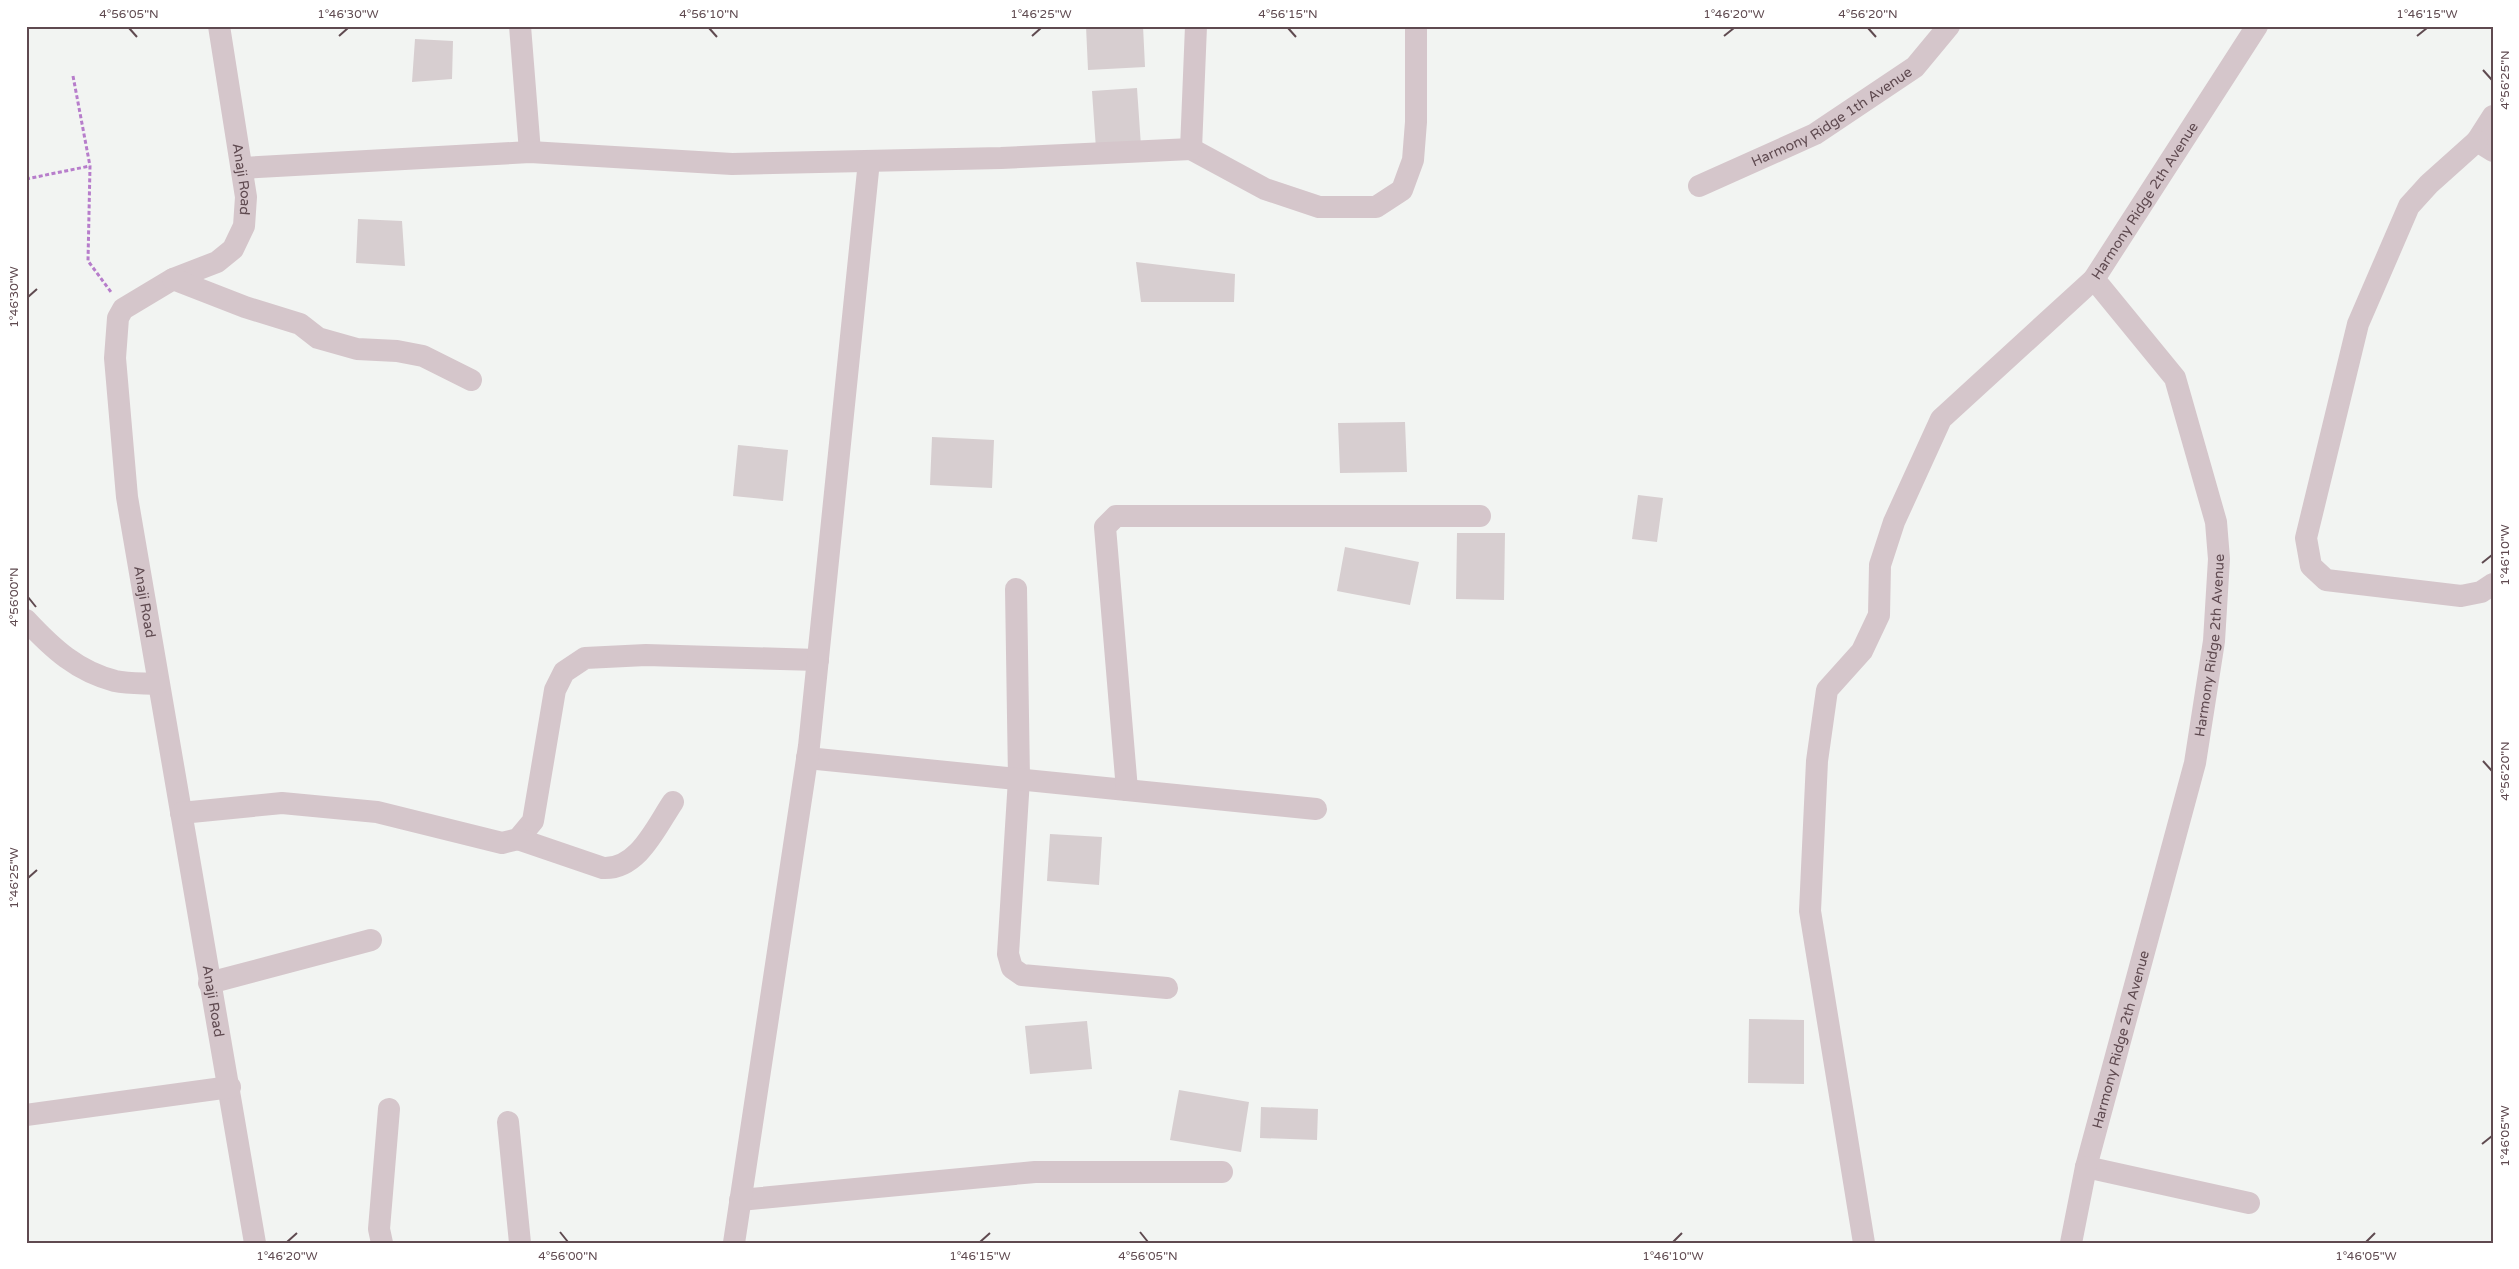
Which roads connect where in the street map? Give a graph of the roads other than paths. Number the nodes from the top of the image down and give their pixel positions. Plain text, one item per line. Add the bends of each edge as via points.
1 (219, 26) edge
2 (520, 26) edge
3 (1196, 26) edge
4 (1416, 26) edge
5 (1949, 26) edge
6 (2257, 26) edge
7 (2493, 116) edge
8 (2485, 146) edge
9 (1191, 149) junction
10 (530, 152) junction
11 (869, 161) junction
12 (242, 168) junction
13 (1699, 186) dead end
14 (173, 279) junction
15 (2094, 279) junction
16 (471, 380) dead end
17 (1480, 516) dead end
18 (2493, 584) edge
19 (1016, 588) dead end
20 (26, 620) edge
21 (818, 660) junction
22 (158, 684) junction
23 (806, 758) junction
24 (1019, 779) junction
25 (1127, 790) junction
26 (673, 802) dead end
27 (1316, 809) dead end
28 (180, 813) junction
29 (518, 839) junction
30 (371, 940) dead end
31 (209, 983) junction
32 (1167, 988) dead end
33 (230, 1087) junction
34 (389, 1109) dead end
35 (26, 1115) edge
36 (508, 1122) dead end
37 (2086, 1167) junction
38 (1222, 1172) dead end
39 (740, 1200) junction
40 (2249, 1203) dead end
41 (255, 1243) edge
42 (382, 1243) edge
43 (520, 1243) edge
44 (734, 1243) edge
45 (1864, 1243) edge
46 (2071, 1243) edge

1 - 12 street, Anaji Road
2 - 10 street
3 - 9 street
4 - 9 street via 1413,160 1402,190 1376,207 1319,208 1265,189
5 - 13 street, Harmony Ridge 1th Avenue via 1915,67 1815,134
6 - 15 street, Harmony Ridge 2th Avenue
7 - 8 street
8 - 18 street via 2429,184 2409,206 2358,324 2306,538 2311,566 2326,580 2461,596 2480,592
9 - 11 street
10 - 11 street via 732,164
10 - 12 street
11 - 21 street
12 - 14 street, Anaji Road via 246,197 244,226 233,249 217,262
14 - 16 street via 300,324 318,338 357,349 423,356
14 - 22 street, Anaji Road via 123,309 118,318 115,358 127,496
15 - 37 street, Harmony Ridge 2th Avenue via 2175,378 2216,522 2219,559 2214,641 2195,763
15 - 45 street via 1941,419 1894,522 1880,565 1879,615 1862,651 1826,690 1818,761 1810,912
17 - 25 street via 1116,516 1105,527
19 - 24 street
20 - 22 street via 46,642 82,670 117,681
21 - 23 street
21 - 29 street via 646,654 585,658 564,672 555,690 533,821
22 - 28 street, Anaji Road
23 - 24 street
23 - 39 street
24 - 25 street
24 - 32 street via 1008,954 1012,968 1022,975
25 - 27 street
26 - 29 street via 634,859 612,869
28 - 29 street via 282,803 377,812 502,843
28 - 31 street, Anaji Road
30 - 31 street
31 - 33 street, Anaji Road
33 - 35 street
33 - 41 street, Anaji Road
34 - 42 street via 379,1228
36 - 43 street
37 - 40 street
37 - 46 street, Harmony Ridge 2th Avenue
38 - 39 street via 1035,1172
39 - 44 street

